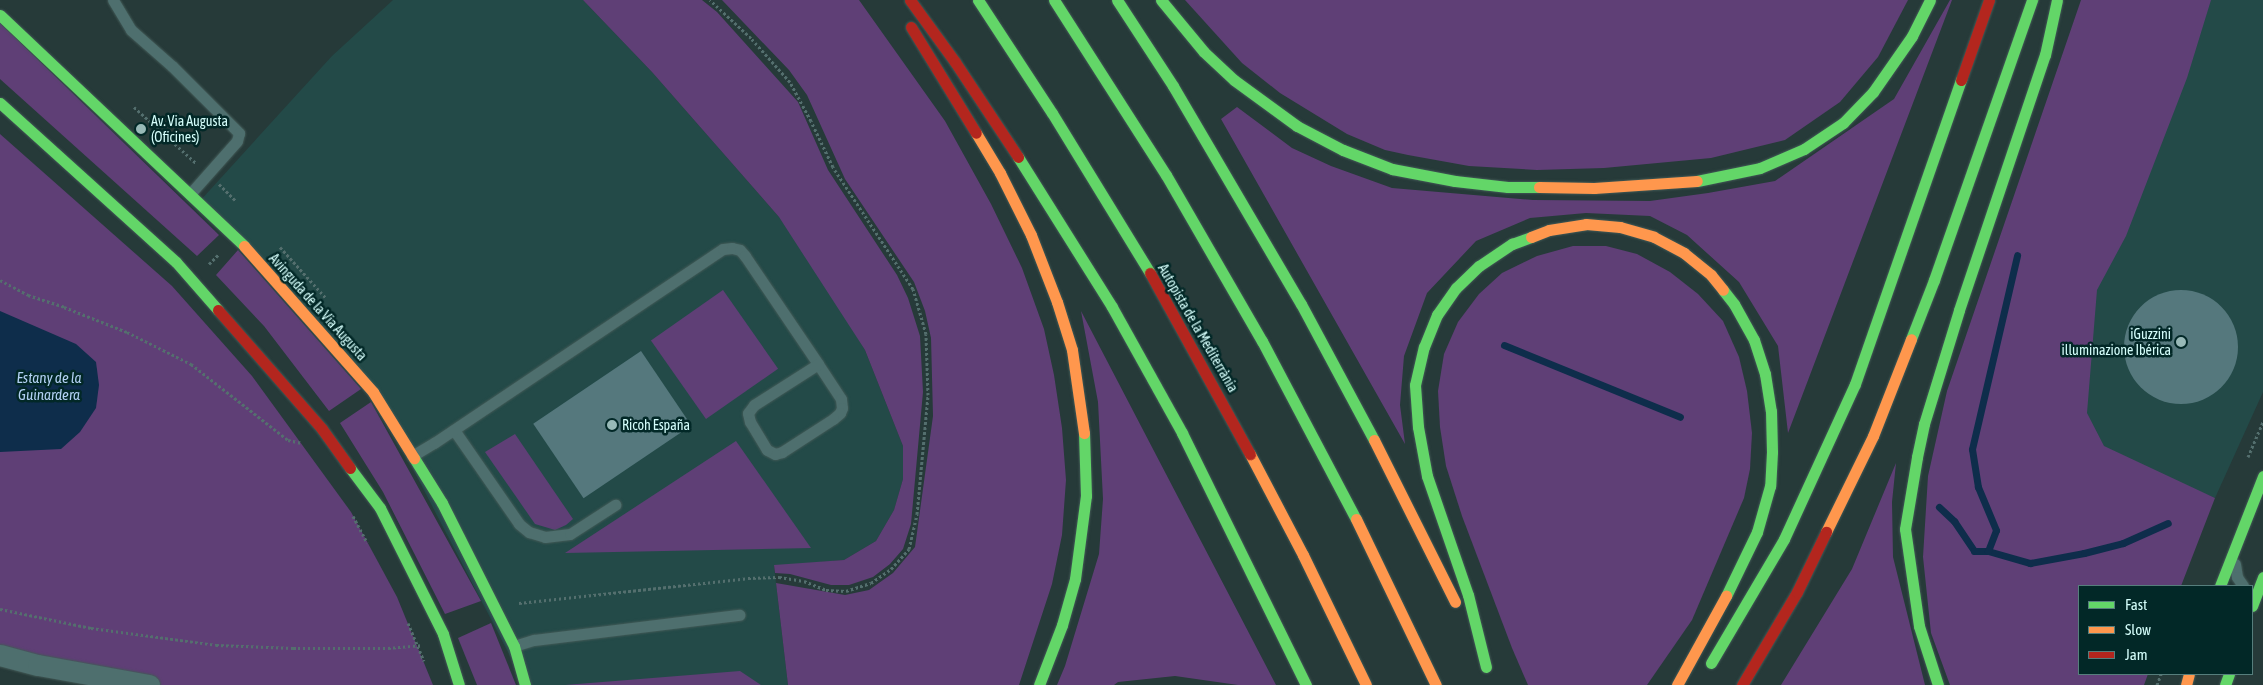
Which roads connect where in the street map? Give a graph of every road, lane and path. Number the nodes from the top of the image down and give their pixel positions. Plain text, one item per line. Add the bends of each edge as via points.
1 (113, 0) edge
2 (710, 0) edge
3 (910, 0) edge
4 (978, 0) edge
5 (1054, 0) edge
6 (1117, 0) edge
7 (1161, 0) edge
8 (1930, 0) edge
9 (1989, 0) edge
10 (2032, 0) edge
11 (2057, 0) edge
12 (0, 14) edge
13 (905, 17) dead end
14 (0, 103) edge
15 (190, 194) junction
16 (237, 239) junction
17 (0, 280) edge
18 (191, 280) junction
19 (818, 364) junction
20 (454, 430) junction
21 (297, 436) dead end
22 (302, 443) junction
23 (308, 451) dead end
24 (412, 456) junction
25 (2263, 476) edge
26 (615, 505) dead end
27 (351, 512) dead end
28 (369, 546) dead end
29 (2233, 550) junction
30 (2263, 577) edge
31 (2220, 585) edge
32 (2242, 585) edge
33 (2255, 600) edge
34 (519, 603) dead end
35 (0, 609) edge
36 (739, 615) dead end
37 (407, 622) dead end
38 (514, 646) junction
39 (0, 655) edge
40 (1702, 676) dead end
41 (149, 685) edge
42 (459, 685) edge
43 (525, 685) edge
44 (1039, 685) edge
45 (1306, 685) edge
46 (1366, 685) edge
47 (1436, 685) edge
48 (1677, 685) edge
49 (1742, 685) edge
50 (1938, 685) edge

1 - 15 lane via 132,30 239,133 237,141
2 - 34 path via 790,82 832,167 913,289 926,334 928,395 917,514 909,548 891,569 871,582 846,590 826,590 804,581 779,577
3 - 45 main road via 1014,151 1112,307 1182,433
4 - 46 main road, Autopista de la Mediterrània via 1142,259 1303,555
5 - 47 main road via 1166,175 1262,341 1339,483
6 - 48 main road via 1173,86 1306,313 1359,409 1488,672 1468,596 1427,476 1418,427 1416,385 1424,347 1437,315 1456,288 1479,266 1512,244 1549,230 1586,224 1620,227 1654,237 1684,253 1710,275 1734,304 1754,340 1765,374 1771,411 1770,486 1757,532 1714,623
7 - 8 main road via 1204,52 1229,76 1269,108 1316,138 1392,169 1476,184 1547,188 1633,187 1705,181 1781,160 1824,136 1860,107 1912,36
9 - 40 main road via 1879,321 1847,402 1784,539
10 - 49 main road via 1934,280 1873,436 1798,592
11 - 50 main road via 2045,55 1939,372 1918,449 1906,529 1919,626
12 - 15 main road, Avinguda de la Via Augusta
13 - 44 main road via 1000,173 1057,302 1072,350 1086,454 1084,516 1075,579
14 - 18 main road via 176,262
15 - 16 main road, Avinguda de la Via Augusta
16 - 18 path
16 - 24 main road, Avinguda de la Via Augusta via 373,392
17 - 22 path via 28,295 127,332 191,364 288,440
18 - 42 main road via 322,429 380,508 443,634
19 - 19 lane via 754,405 748,413 767,450 775,454 782,452 840,413 841,399
19 - 20 lane via 745,256 732,248 723,250
20 - 24 lane
20 - 26 lane via 519,524 529,532 544,537 570,534
21 - 22 path
22 - 23 path
24 - 38 main road, Avinguda de la Via Augusta via 442,503
25 - 29 main road
27 - 28 path
29 - 31 main road
29 - 32 lane via 2237,577
30 - 33 main road
35 - 37 path via 90,628 216,644 293,648 417,647
36 - 38 lane via 534,640
38 - 43 main road, Avinguda de la Via Augusta
39 - 41 street

